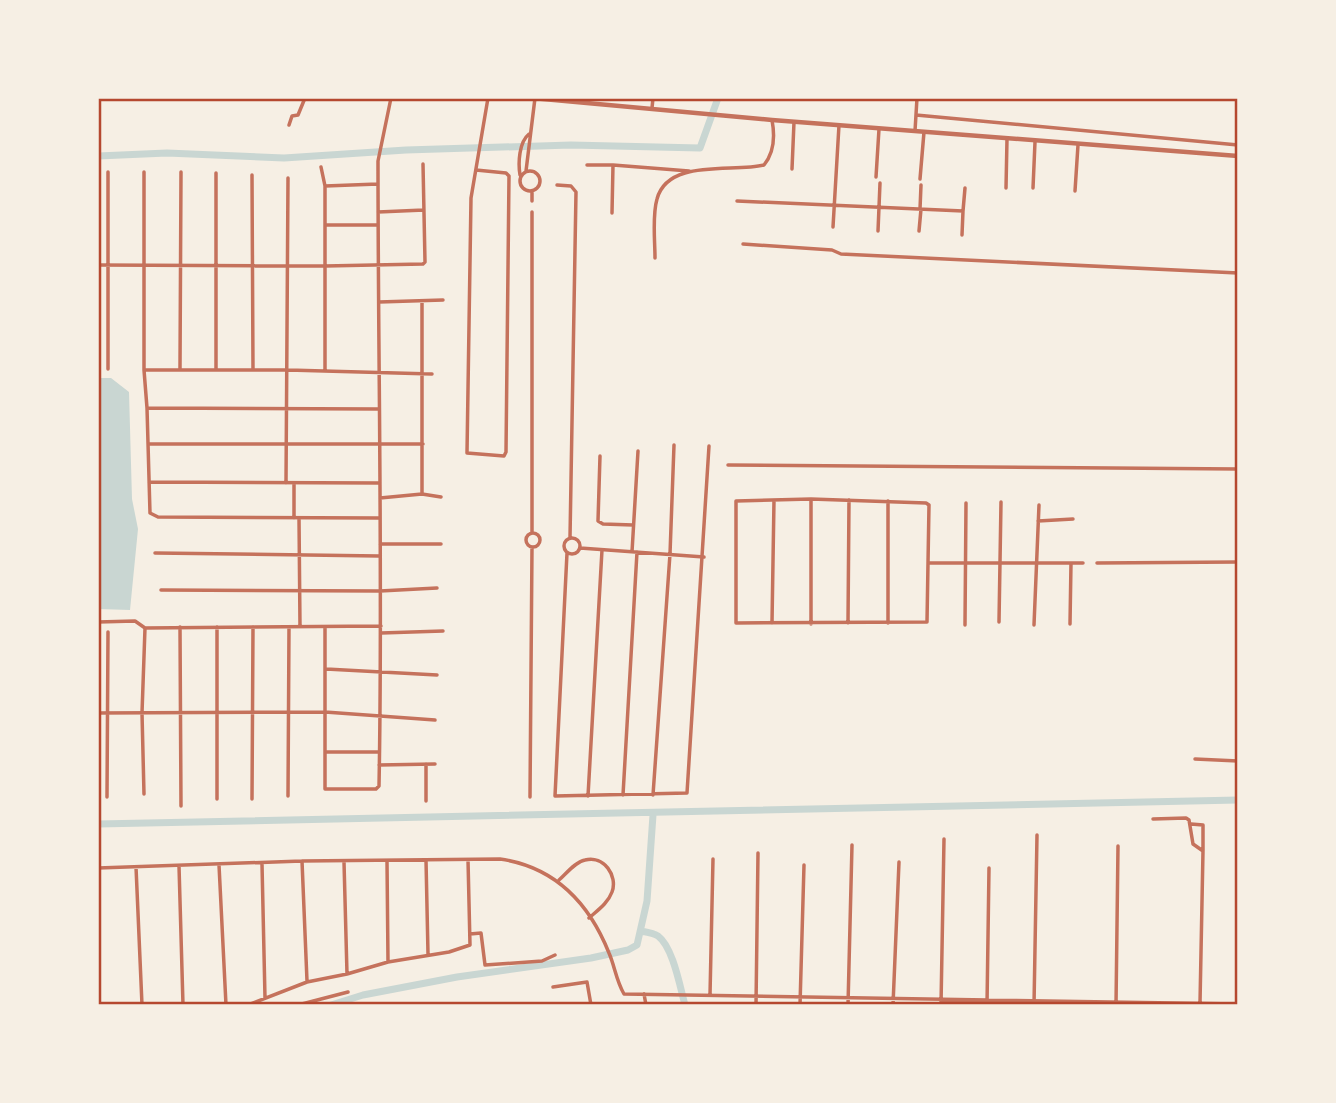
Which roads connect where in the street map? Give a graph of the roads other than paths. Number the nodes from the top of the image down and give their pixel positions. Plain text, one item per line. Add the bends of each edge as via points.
1 (305, 98) edge
2 (391, 98) edge
3 (488, 98) edge
4 (533, 98) edge
5 (653, 98) edge
6 (917, 98) edge
7 (652, 108) junction
8 (916, 114) junction
9 (772, 120) junction
10 (794, 122) junction
11 (289, 125) dead end
12 (839, 125) junction
13 (879, 128) junction
14 (915, 131) junction
15 (924, 132) junction
16 (530, 135) junction
17 (1007, 139) junction
18 (1035, 142) junction
19 (1197, 142) junction
20 (1078, 145) junction
21 (1238, 145) edge
22 (1196, 154) junction
23 (1238, 156) edge
24 (423, 164) dead end
25 (587, 165) dead end
26 (613, 165) junction
27 (321, 167) dead end
28 (792, 169) dead end
29 (475, 170) junction
30 (526, 171) junction
31 (108, 172) dead end
32 (144, 172) dead end
33 (181, 172) dead end
34 (691, 172) junction
35 (216, 173) dead end
36 (252, 175) dead end
37 (520, 177) junction
38 (876, 177) dead end
39 (288, 178) dead end
40 (880, 183) dead end
41 (378, 184) junction
42 (557, 185) dead end
43 (325, 186) junction
44 (1033, 187) dead end
45 (965, 188) dead end
46 (1006, 188) dead end
47 (1075, 191) dead end
48 (532, 192) junction
49 (532, 201) dead end
50 (737, 201) dead end
51 (834, 204) junction
52 (879, 206) junction
53 (920, 209) junction
54 (424, 210) junction
55 (963, 211) junction
56 (378, 212) junction
57 (532, 212) dead end
58 (612, 214) dead end
59 (325, 225) junction
60 (378, 225) junction
61 (833, 227) dead end
62 (878, 231) dead end
63 (919, 231) dead end
64 (962, 235) dead end
65 (744, 244) dead end
66 (655, 258) dead end
67 (181, 264) junction
68 (98, 265) edge
69 (108, 265) junction
70 (144, 265) junction
71 (217, 265) junction
72 (253, 266) junction
73 (289, 266) junction
74 (325, 266) junction
75 (378, 266) junction
76 (1238, 274) edge
77 (443, 300) dead end
78 (422, 301) junction
79 (379, 302) junction
80 (108, 369) dead end
81 (144, 370) junction
82 (180, 370) junction
83 (216, 370) junction
84 (253, 370) junction
85 (288, 370) junction
86 (325, 371) junction
87 (379, 373) junction
88 (423, 373) junction
89 (432, 374) dead end
90 (147, 408) junction
91 (287, 409) junction
92 (379, 409) junction
93 (148, 444) junction
94 (423, 444) junction
95 (674, 445) dead end
96 (286, 446) junction
97 (379, 446) junction
98 (709, 446) dead end
99 (638, 450) dead end
100 (600, 456) dead end
101 (729, 465) dead end
102 (1238, 469) edge
103 (149, 482) junction
104 (286, 483) junction
105 (294, 483) junction
106 (380, 483) junction
107 (422, 495) junction
108 (441, 497) dead end
109 (380, 498) junction
110 (811, 499) junction
111 (774, 500) junction
112 (849, 500) junction
113 (888, 501) junction
114 (1001, 502) dead end
115 (967, 503) dead end
116 (1039, 505) dead end
117 (296, 518) junction
118 (379, 518) junction
119 (1073, 519) dead end
120 (1038, 521) junction
121 (633, 525) junction
122 (532, 533) junction
123 (570, 538) junction
124 (379, 544) junction
125 (441, 544) dead end
126 (532, 547) junction
127 (580, 548) junction
128 (602, 550) junction
129 (155, 552) dead end
130 (634, 552) junction
131 (567, 553) junction
132 (670, 555) junction
133 (299, 556) junction
134 (379, 556) junction
135 (704, 557) junction
136 (1000, 562) junction
137 (1238, 562) edge
138 (928, 563) junction
139 (966, 563) junction
140 (1036, 563) junction
141 (1071, 563) junction
142 (1083, 563) dead end
143 (1097, 563) dead end
144 (437, 588) dead end
145 (161, 590) dead end
146 (300, 590) junction
147 (380, 591) junction
148 (98, 622) edge
149 (999, 622) dead end
150 (772, 623) junction
151 (848, 623) junction
152 (888, 623) junction
153 (811, 624) junction
154 (1070, 624) dead end
155 (965, 625) dead end
156 (1034, 625) dead end
157 (253, 626) junction
158 (289, 626) junction
159 (381, 626) junction
160 (180, 627) junction
161 (217, 627) junction
162 (300, 627) junction
163 (325, 627) junction
164 (145, 628) junction
165 (443, 631) dead end
166 (108, 632) dead end
167 (381, 633) junction
168 (326, 669) junction
169 (382, 671) junction
170 (437, 675) dead end
171 (251, 712) junction
172 (325, 712) junction
173 (98, 713) edge
174 (108, 713) junction
175 (142, 713) junction
176 (181, 713) junction
177 (290, 713) junction
178 (216, 714) junction
179 (381, 715) junction
180 (435, 720) dead end
181 (326, 752) junction
182 (379, 752) junction
183 (1195, 759) dead end
184 (1238, 761) edge
185 (426, 764) junction
186 (435, 764) dead end
187 (379, 765) junction
188 (144, 794) dead end
189 (653, 794) junction
190 (622, 795) junction
191 (288, 796) dead end
192 (588, 796) junction
193 (107, 797) dead end
194 (530, 797) dead end
195 (217, 799) dead end
196 (252, 799) dead end
197 (426, 801) dead end
198 (181, 806) dead end
199 (1153, 819) dead end
200 (1191, 824) junction
201 (1037, 835) dead end
202 (944, 839) dead end
203 (852, 845) dead end
204 (1118, 846) dead end
205 (1203, 852) junction
206 (758, 853) dead end
207 (713, 859) dead end
208 (426, 860) junction
209 (468, 860) junction
210 (302, 861) junction
211 (387, 861) junction
212 (344, 862) junction
213 (899, 862) dead end
214 (262, 863) junction
215 (219, 865) junction
216 (804, 865) dead end
217 (179, 866) junction
218 (136, 867) junction
219 (98, 868) edge
220 (989, 869) dead end
221 (558, 880) junction
222 (589, 918) junction
223 (470, 934) junction
224 (428, 954) junction
225 (555, 955) dead end
226 (388, 962) junction
227 (347, 974) junction
228 (98, 981) edge
229 (307, 982) junction
230 (554, 987) dead end
231 (348, 992) dead end
232 (644, 994) junction
233 (710, 995) junction
234 (756, 996) junction
235 (800, 997) junction
236 (265, 998) junction
237 (849, 998) junction
238 (893, 998) junction
239 (941, 999) junction
240 (987, 1002) edge
241 (1034, 1003) edge
242 (1116, 1003) edge
243 (1200, 1004) edge
244 (1238, 1004) edge
245 (99, 1005) edge
246 (142, 1005) edge
247 (183, 1005) edge
248 (226, 1005) edge
249 (248, 1005) edge
250 (298, 1005) edge
251 (591, 1005) edge
252 (646, 1005) edge
253 (756, 1005) edge
254 (800, 1005) edge
255 (848, 1005) edge
256 (893, 1005) edge
257 (941, 1005) edge

1 - 11 street
2 - 41 street via 379,149
3 - 29 street
4 - 7 street
4 - 16 street
5 - 7 street
6 - 8 street
7 - 9 street
8 - 14 street
8 - 19 street
9 - 10 street
9 - 34 street via 771,155 764,165
10 - 12 street
10 - 28 street
12 - 13 street
12 - 51 street
13 - 14 street
13 - 38 street
14 - 15 street
15 - 17 street
15 - 53 street
16 - 30 street
16 - 37 street via 523,140
17 - 18 street
17 - 46 street
18 - 20 street
18 - 44 street
19 - 21 street
19 - 22 street
20 - 22 street
20 - 47 street
22 - 23 street
24 - 54 street
25 - 26 street
26 - 34 street
26 - 58 street
27 - 43 street
29 - 29 street via 467,453 504,456 509,176
30 - 37 street
30 - 48 street via 534,171 543,184
31 - 69 street
32 - 70 street
33 - 67 street
34 - 66 street via 668,181 656,200
35 - 71 street
36 - 72 street
37 - 48 street via 524,191
39 - 73 street
40 - 52 street
41 - 43 street
41 - 56 street
42 - 123 street via 571,186 576,192
43 - 59 street
45 - 55 street
48 - 49 street
50 - 51 street
51 - 52 street
51 - 61 street
52 - 53 street
52 - 62 street
53 - 55 street
53 - 63 street
54 - 56 street
54 - 75 street via 424,264
55 - 64 street
56 - 60 street
57 - 122 street
59 - 60 street
59 - 74 street
60 - 75 street
65 - 76 street via 841,254
67 - 70 street
67 - 71 street
67 - 82 street
68 - 69 street
69 - 70 street
69 - 80 street
70 - 81 street
71 - 72 street
71 - 83 street
72 - 73 street
72 - 84 street
73 - 74 street
73 - 85 street
74 - 75 street
74 - 86 street
75 - 79 street
77 - 78 street
78 - 79 street
78 - 88 street
79 - 87 street
81 - 82 street
81 - 90 street
82 - 83 street
83 - 84 street
84 - 85 street
85 - 86 street
85 - 91 street
86 - 87 street
87 - 88 street
87 - 92 street
88 - 89 street
88 - 94 street
90 - 91 street
90 - 93 street
91 - 92 street
91 - 96 street
92 - 97 street
93 - 96 street
93 - 103 street
94 - 97 street
94 - 107 street
95 - 132 street
96 - 97 street
96 - 104 street
97 - 106 street
98 - 135 street
99 - 121 street
100 - 121 street via 598,521
101 - 102 street
103 - 104 street
103 - 117 street via 150,513 155,516
104 - 105 street
105 - 106 street
105 - 117 street
106 - 109 street
107 - 108 street
107 - 109 street
109 - 118 street
110 - 111 street
110 - 112 street
110 - 153 street
111 - 150 street
111 - 150 street via 736,501 736,623
112 - 113 street
112 - 151 street
113 - 138 street via 929,505
113 - 152 street
114 - 136 street
115 - 139 street
116 - 120 street
117 - 118 street
117 - 133 street
118 - 124 street
119 - 120 street
120 - 140 street
121 - 130 street
122 - 126 street via 526,540
122 - 126 street via 540,541
123 - 127 street via 578,540
123 - 131 street via 564,545
124 - 125 street
124 - 134 street
126 - 194 street
127 - 128 street
127 - 131 street via 572,555
128 - 130 street
128 - 192 street
129 - 133 street
130 - 132 street
130 - 190 street
131 - 192 street via 555,796
132 - 135 street
132 - 189 street
133 - 134 street
133 - 146 street
134 - 147 street
135 - 189 street via 688,792
136 - 139 street
136 - 140 street
136 - 149 street
137 - 143 street
138 - 139 street
138 - 152 street via 927,622
139 - 155 street
140 - 141 street
140 - 156 street
141 - 142 street
141 - 154 street
144 - 147 street
145 - 146 street
146 - 147 street
146 - 162 street
147 - 159 street
148 - 164 street via 135,621
150 - 153 street
151 - 152 street
151 - 153 street
157 - 158 street
157 - 161 street
157 - 171 street
158 - 162 street
158 - 177 street
159 - 163 street
159 - 167 street
160 - 161 street
160 - 164 street
160 - 176 street
161 - 178 street
162 - 163 street
163 - 168 street
164 - 175 street
165 - 167 street
166 - 174 street
167 - 169 street
168 - 169 street
168 - 172 street
169 - 170 street
169 - 179 street
171 - 177 street
171 - 178 street
171 - 196 street
172 - 177 street
172 - 179 street
172 - 181 street
173 - 174 street
174 - 175 street
174 - 193 street
175 - 176 street
175 - 188 street
176 - 178 street
176 - 198 street
177 - 191 street
178 - 195 street
179 - 180 street
179 - 182 street
181 - 182 street
181 - 187 street via 326,790 378,788
182 - 187 street
183 - 184 street
185 - 186 street
185 - 187 street
185 - 197 street
189 - 190 street
190 - 192 street
199 - 200 street via 1186,818
200 - 205 street via 1193,844
200 - 205 street via 1203,825
201 - 241 street
202 - 239 street
203 - 237 street
204 - 242 street
205 - 243 street
206 - 234 street
207 - 233 street
208 - 209 street
208 - 211 street
208 - 224 street
209 - 221 street via 522,862
209 - 223 street
210 - 212 street
210 - 214 street
210 - 229 street
211 - 212 street
211 - 226 street
212 - 227 street
213 - 238 street
214 - 215 street
214 - 236 street
215 - 217 street
215 - 248 street
216 - 235 street
217 - 218 street
217 - 247 street
218 - 219 street
218 - 246 street
220 - 240 street
221 - 222 street
221 - 222 street via 586,859 606,866 613,890
222 - 232 street via 624,994
223 - 224 street via 471,945
223 - 225 street via 481,933 485,965 542,961
224 - 226 street
226 - 227 street
227 - 229 street
228 - 245 street
229 - 236 street
230 - 251 street via 587,982
231 - 250 street
232 - 233 street
232 - 252 street
233 - 234 street
234 - 235 street
234 - 253 street
235 - 237 street
235 - 254 street
236 - 249 street
237 - 238 street
237 - 255 street
238 - 239 street
238 - 256 street
239 - 240 street
239 - 257 street
240 - 241 street
241 - 242 street
242 - 243 street
243 - 244 street

